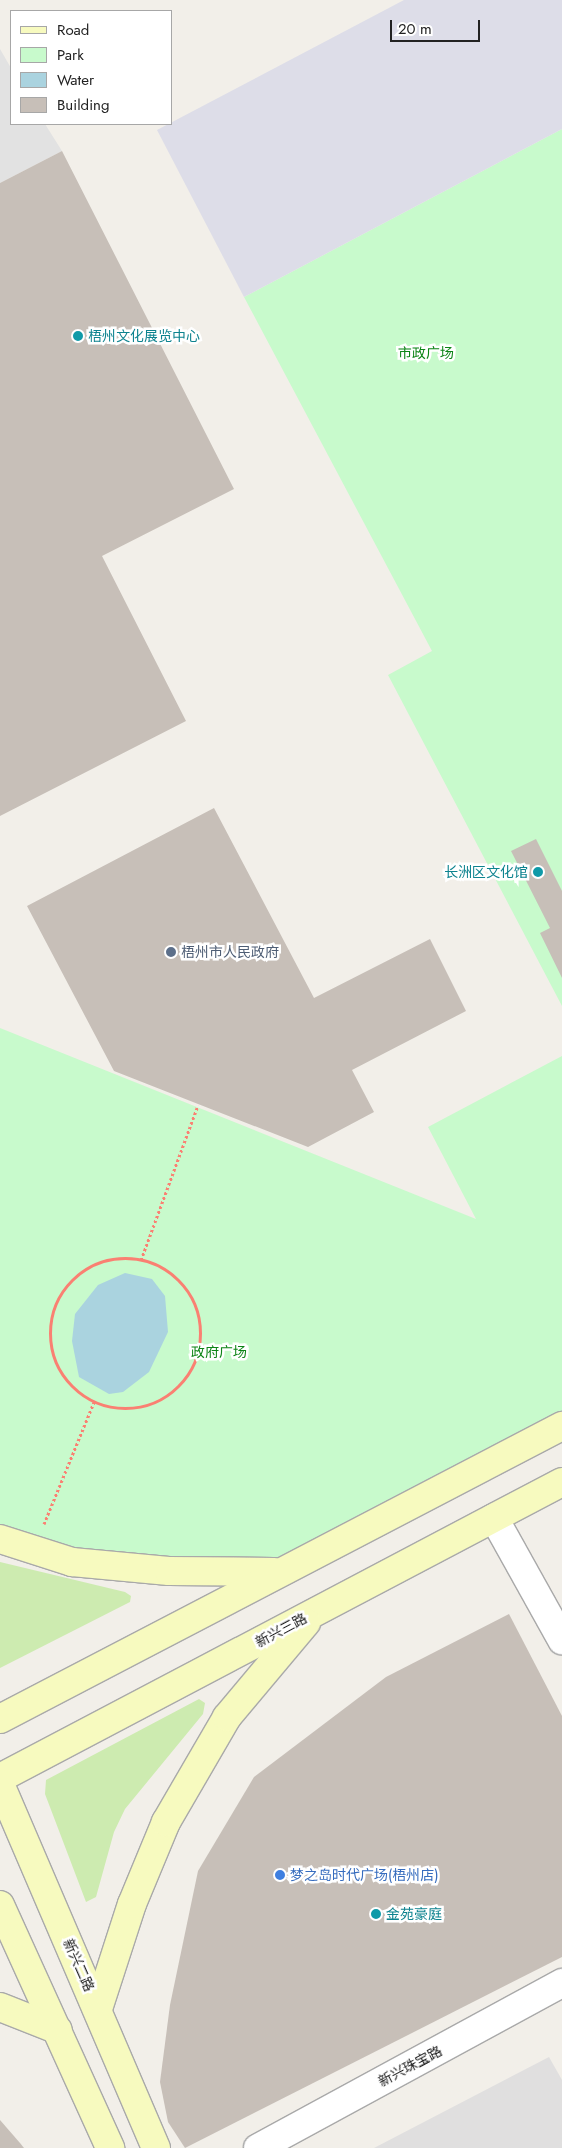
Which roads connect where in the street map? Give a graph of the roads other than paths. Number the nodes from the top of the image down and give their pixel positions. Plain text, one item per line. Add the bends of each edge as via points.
1 (562, 1426) edge
2 (562, 1482) edge
3 (494, 1518) junction
4 (0, 1539) edge
5 (278, 1572) junction
6 (315, 1612) junction
7 (562, 1640) edge
8 (0, 1719) edge
9 (0, 1778) edge
10 (0, 1784) edge
11 (0, 1905) edge
12 (562, 1983) edge
13 (0, 2008) edge
14 (98, 2009) junction
15 (58, 2030) junction
16 (110, 2148) edge
17 (156, 2148) edge
18 (258, 2148) edge

1 - 5 main road
2 - 3 main road, 新兴三路
3 - 6 main road, 新兴三路
3 - 7 street
4 - 5 main road via 72,1562 159,1570
5 - 8 main road
6 - 9 main road, 新兴三路
6 - 14 main road via 227,1717 186,1785 156,1841
10 - 14 main road, 新兴二路
11 - 15 main road
12 - 18 street, 新兴珠宝路
13 - 15 main road
14 - 17 main road, 新兴二路
15 - 16 main road

